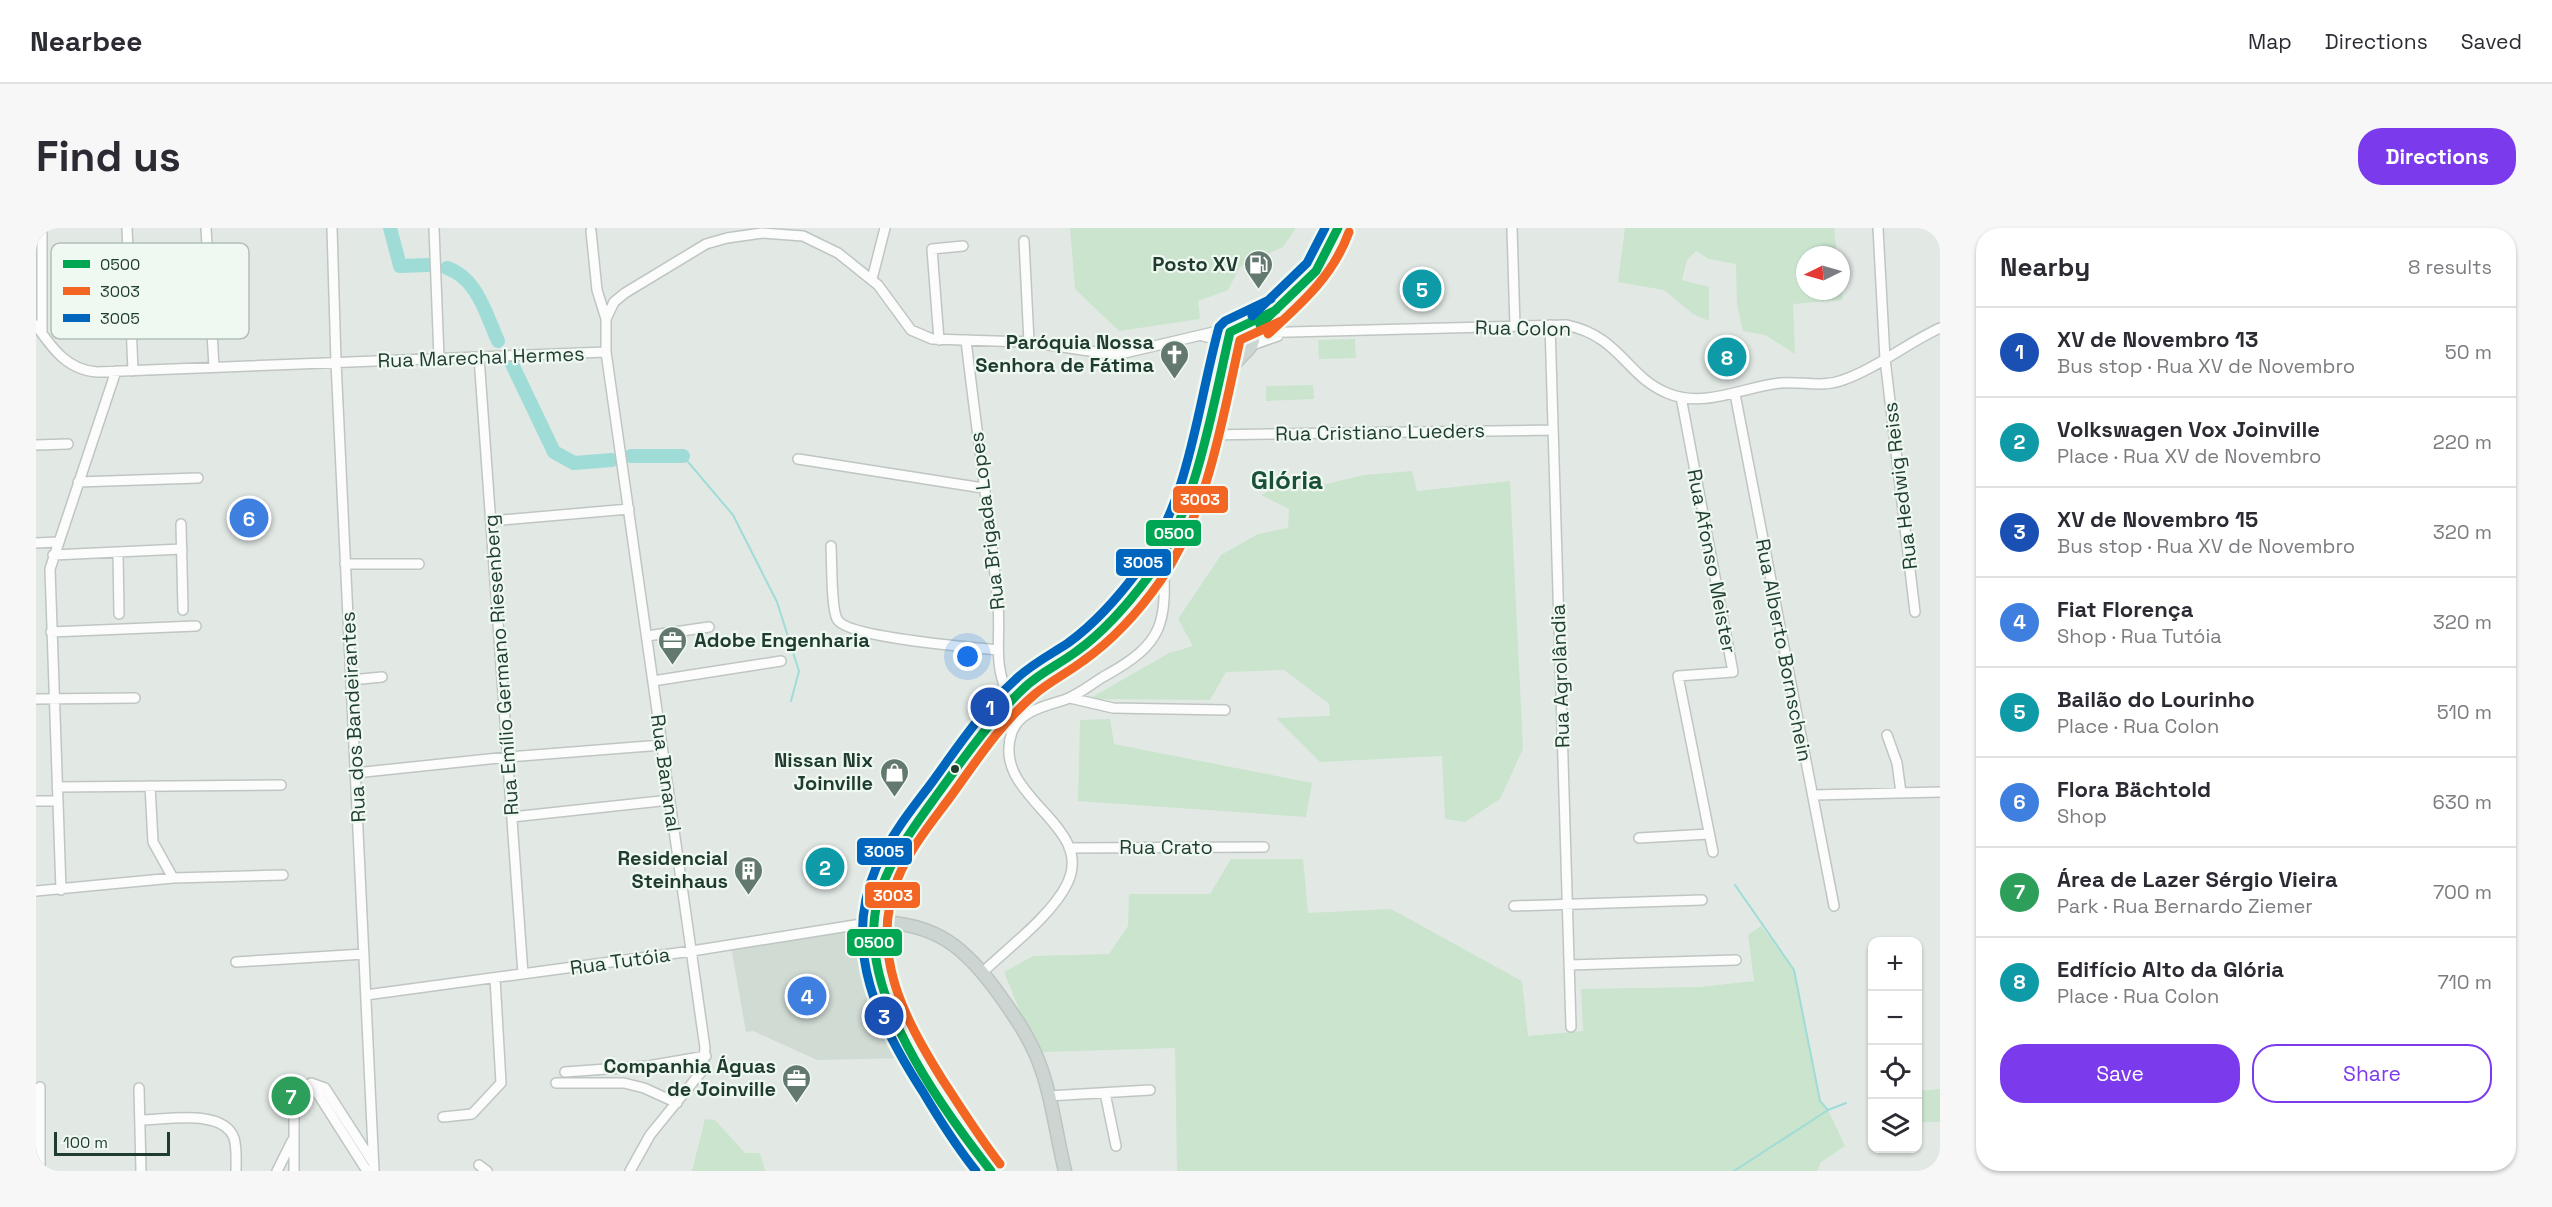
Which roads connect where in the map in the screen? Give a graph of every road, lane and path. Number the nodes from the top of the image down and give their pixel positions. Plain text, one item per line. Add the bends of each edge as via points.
1 (42, 228) edge
2 (127, 228) edge
3 (206, 228) edge
4 (333, 228) edge
5 (434, 228) edge
6 (885, 228) edge
7 (1338, 228) edge
8 (1512, 228) edge
9 (1878, 228) edge
10 (591, 231) dead end
11 (727, 233) edge
12 (1024, 241) dead end
13 (127, 243) edge
14 (207, 243) edge
15 (963, 246) dead end
16 (872, 279) junction
17 (1276, 310) junction
18 (606, 319) junction
19 (1550, 325) junction
20 (1515, 326) junction
21 (1237, 327) junction
22 (1940, 328) edge
23 (39, 329) edge
24 (1198, 335) junction
25 (132, 339) edge
26 (212, 339) edge
27 (939, 340) junction
28 (966, 340) junction
29 (1251, 340) junction
30 (1029, 342) junction
31 (1228, 343) junction
32 (606, 352) junction
33 (479, 357) junction
34 (439, 358) junction
35 (1885, 359) junction
36 (336, 362) junction
37 (214, 367) junction
38 (133, 370) junction
39 (116, 372) junction
40 (1217, 392) junction
41 (1735, 394) junction
42 (1681, 397) junction
43 (1553, 430) junction
44 (1206, 435) junction
45 (68, 444) dead end
46 (36, 445) edge
47 (798, 459) dead end
48 (198, 478) dead end
49 (78, 482) junction
50 (983, 488) junction
51 (629, 509) junction
52 (491, 521) junction
53 (181, 524) dead end
54 (57, 542) junction
55 (36, 543) edge
56 (831, 546) dead end
57 (182, 549) junction
58 (118, 552) junction
59 (53, 555) junction
60 (1163, 555) junction
61 (345, 564) junction
62 (420, 564) dead end
63 (183, 610) dead end
64 (1915, 612) dead end
65 (119, 614) dead end
66 (196, 626) dead end
67 (709, 627) dead end
68 (51, 632) junction
69 (647, 636) junction
70 (997, 650) junction
71 (781, 661) dead end
72 (382, 677) dead end
73 (351, 680) junction
74 (653, 681) junction
75 (135, 698) dead end
76 (1070, 698) junction
77 (36, 699) edge
78 (54, 699) junction
79 (1011, 699) junction
80 (1225, 710) dead end
81 (1887, 735) dead end
82 (662, 745) junction
83 (508, 757) junction
84 (355, 773) junction
85 (281, 785) dead end
86 (150, 786) junction
87 (57, 787) junction
88 (1940, 792) edge
89 (1901, 793) junction
90 (1813, 795) junction
91 (670, 800) junction
92 (36, 801) edge
93 (57, 801) junction
94 (512, 817) junction
95 (1709, 834) junction
96 (1639, 838) dead end
97 (1264, 847) dead end
98 (1069, 848) junction
99 (1713, 852) dead end
100 (283, 875) dead end
101 (173, 878) junction
102 (61, 890) junction
103 (36, 891) edge
104 (1702, 900) dead end
105 (1568, 904) junction
106 (1514, 906) dead end
107 (1834, 906) dead end
108 (874, 922) junction
109 (692, 951) junction
110 (364, 954) junction
111 (1736, 960) dead end
112 (236, 962) dead end
113 (1569, 965) junction
114 (983, 972) junction
115 (524, 974) junction
116 (495, 978) junction
117 (366, 995) junction
118 (1571, 1027) dead end
119 (706, 1056) junction
120 (565, 1071) dead end
121 (556, 1083) dead end
122 (40, 1087) dead end
123 (139, 1088) dead end
124 (1150, 1090) dead end
125 (1105, 1093) junction
126 (1048, 1096) junction
127 (677, 1103) junction
128 (443, 1117) dead end
129 (140, 1120) junction
130 (38, 1137) edge
131 (293, 1139) junction
132 (1116, 1146) dead end
133 (373, 1169) edge
134 (40, 1171) edge
135 (141, 1171) edge
136 (236, 1171) edge
137 (277, 1171) edge
138 (294, 1171) edge
139 (630, 1171) edge
140 (991, 1171) edge
141 (1065, 1171) edge

1 - 23 street
2 - 13 street
3 - 14 street
4 - 36 street, Rua dos Bandeirantes
5 - 34 street
6 - 16 street
7 - 17 main road via 1312,279
8 - 20 street
9 - 35 street, Rua Hedwig Reiss
10 - 18 street, Rua Marechal Hermes via 596,281
11 - 16 street via 803,236 838,253
11 - 18 street via 625,293 614,302
12 - 30 street
15 - 27 street via 932,249
16 - 27 street via 911,330
17 - 21 main road
17 - 29 main road
18 - 32 street, Rua Marechal Hermes
19 - 20 street, Rua Colon
19 - 42 street, Rua Colon via 1566,325 1597,335 1659,389
19 - 43 street, Rua Agrolândia
20 - 29 street, Rua Colon via 1283,334
21 - 24 street
21 - 29 main road
21 - 31 main road via 1230,332
22 - 35 street, Rua Colon
23 - 39 street, Rua Marechal Hermes via 73,366 89,372
24 - 30 street via 1116,355
24 - 31 street
25 - 38 street
26 - 37 street
27 - 28 street
28 - 30 street
28 - 50 street, Rua Brigada Lopes
29 - 31 main road via 1237,351
29 - 40 main road
31 - 40 main road
32 - 33 street, Rua Marechal Hermes
32 - 51 street, Rua Bananal
33 - 34 street, Rua Marechal Hermes
33 - 52 street, Rua Emílio Germano Riesenberg
34 - 36 street, Rua Marechal Hermes
35 - 41 street, Rua Colon via 1834,383 1776,384
35 - 64 street, Rua Hedwig Reiss
36 - 37 street, Rua Marechal Hermes
36 - 61 street, Rua dos Bandeirantes
37 - 38 street, Rua Marechal Hermes
38 - 39 street, Rua Marechal Hermes
39 - 49 street
40 - 44 main road
41 - 42 street, Rua Colon
41 - 90 street, Rua Alberto Bornschein
42 - 95 street, Rua Afonso Meister via 1733,672 1678,676
43 - 44 street, Rua Cristiano Lueders
43 - 105 street, Rua Agrolândia
44 - 60 main road via 1185,509
45 - 46 street
47 - 50 street
48 - 49 street
49 - 54 street
50 - 70 street, Rua Brigada Lopes via 998,606
51 - 52 street
51 - 69 street, Rua Bananal
52 - 83 street, Rua Emílio Germano Riesenberg
53 - 57 street
54 - 55 street
54 - 59 street
56 - 70 street via 836,616 844,627 868,634
57 - 58 street
57 - 63 street
58 - 59 street
58 - 65 street
59 - 68 street
60 - 76 street via 1161,615 1154,640 1136,657
60 - 79 main road via 1136,595 1106,627
61 - 62 street
61 - 73 street, Rua dos Bandeirantes
66 - 68 street
67 - 69 street
68 - 78 street
69 - 74 street, Rua Bananal
70 - 79 street, Rua Brigada Lopes via 998,670
71 - 74 street
72 - 73 street
73 - 84 street, Rua dos Bandeirantes
74 - 82 street, Rua Bananal
75 - 78 street
76 - 80 street via 1113,708
76 - 98 street via 1025,715 1012,733 1010,756 1023,791 1058,827
77 - 78 street
78 - 87 street
79 - 108 main road via 980,734 894,856
81 - 89 street via 1897,763
82 - 83 street
82 - 91 street, Rua Bananal
83 - 84 street
83 - 94 street, Rua Emílio Germano Riesenberg
84 - 110 street, Rua dos Bandeirantes
85 - 86 street
86 - 87 street
86 - 101 street via 153,842
87 - 93 street
88 - 89 street
89 - 90 street
90 - 107 street, Rua Alberto Bornschein
91 - 94 street
91 - 109 street, Rua Bananal
92 - 93 street
93 - 102 street
94 - 115 street, Rua Emílio Germano Riesenberg
95 - 96 street
95 - 99 street, Rua Afonso Meister
97 - 98 street, Rua Crato
98 - 114 street via 1071,871 1066,886 1049,908
100 - 101 street
101 - 102 street
102 - 103 street
104 - 105 street
105 - 106 street
105 - 113 street, Rua Agrolândia
108 - 109 street, Rua Tutóia
108 - 114 main road via 902,924 944,939 969,956
108 - 140 main road via 878,976 894,1022
109 - 115 street, Rua Tutóia
109 - 119 street, Rua Bananal
110 - 112 street
110 - 117 street, Rua dos Bandeirantes
111 - 113 street
113 - 118 street, Rua Agrolândia
114 - 126 main road via 1029,1040
115 - 116 street, Rua Tutóia
116 - 117 street, Rua Tutóia
116 - 128 street via 501,1083 472,1114
117 - 133 street, Rua dos Bandeirantes
119 - 120 street via 648,1066
119 - 127 street via 702,1071
121 - 127 street via 624,1083
122 - 130 street
123 - 129 street
124 - 125 street
125 - 126 street
125 - 132 street
126 - 141 main road
127 - 139 street via 650,1135
129 - 135 street
129 - 136 street via 218,1121 234,1139
130 - 134 street
131 - 133 street via 296,1097 311,1083 326,1088
131 - 137 street
131 - 138 street

